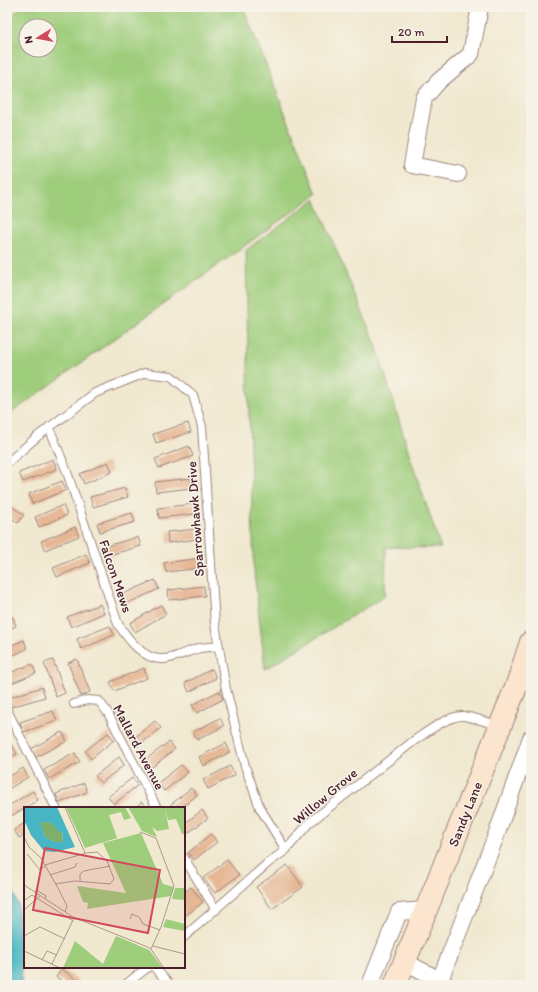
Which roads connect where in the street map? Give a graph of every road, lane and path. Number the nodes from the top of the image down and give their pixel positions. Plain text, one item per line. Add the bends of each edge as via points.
1 (480, 7) edge
2 (458, 174) dead end
3 (49, 427) junction
4 (7, 463) edge
5 (531, 642) edge
6 (219, 646) junction
7 (74, 704) dead end
8 (7, 710) edge
9 (500, 726) junction
10 (531, 738) edge
11 (56, 807) edge
12 (156, 807) edge
13 (286, 850) junction
14 (185, 860) edge
15 (216, 910) junction
16 (426, 910) junction
17 (185, 936) edge
18 (405, 962) junction
19 (144, 968) edge
20 (155, 968) edge
21 (441, 983) edge
22 (125, 985) edge
23 (170, 985) edge
24 (370, 985) edge
25 (394, 985) edge

1 - 2 street via 471,54 439,81 424,98 412,165
3 - 4 lane, Sparrowhawk Drive
3 - 6 lane, Falcon Mews via 67,472 118,624 126,636 136,648 152,657 163,659 200,648
3 - 6 lane, Sparrowhawk Drive via 95,393 145,373 171,376 193,395 202,427 215,624
5 - 9 main road, Sandy Lane
6 - 13 lane, Sparrowhawk Drive via 226,689 245,766 260,808
7 - 12 lane, Mallard Avenue via 87,700 99,701 108,713
8 - 11 lane
9 - 13 lane, Willow Grove via 462,715 443,722 415,740 309,823
9 - 16 main road, Sandy Lane
10 - 21 street
13 - 15 lane, Willow Grove
14 - 15 lane
15 - 17 lane, Willow Grove
16 - 18 main road, Sandy Lane
16 - 24 street via 399,912
18 - 21 street
18 - 25 main road, Sandy Lane
19 - 22 lane
20 - 23 lane

